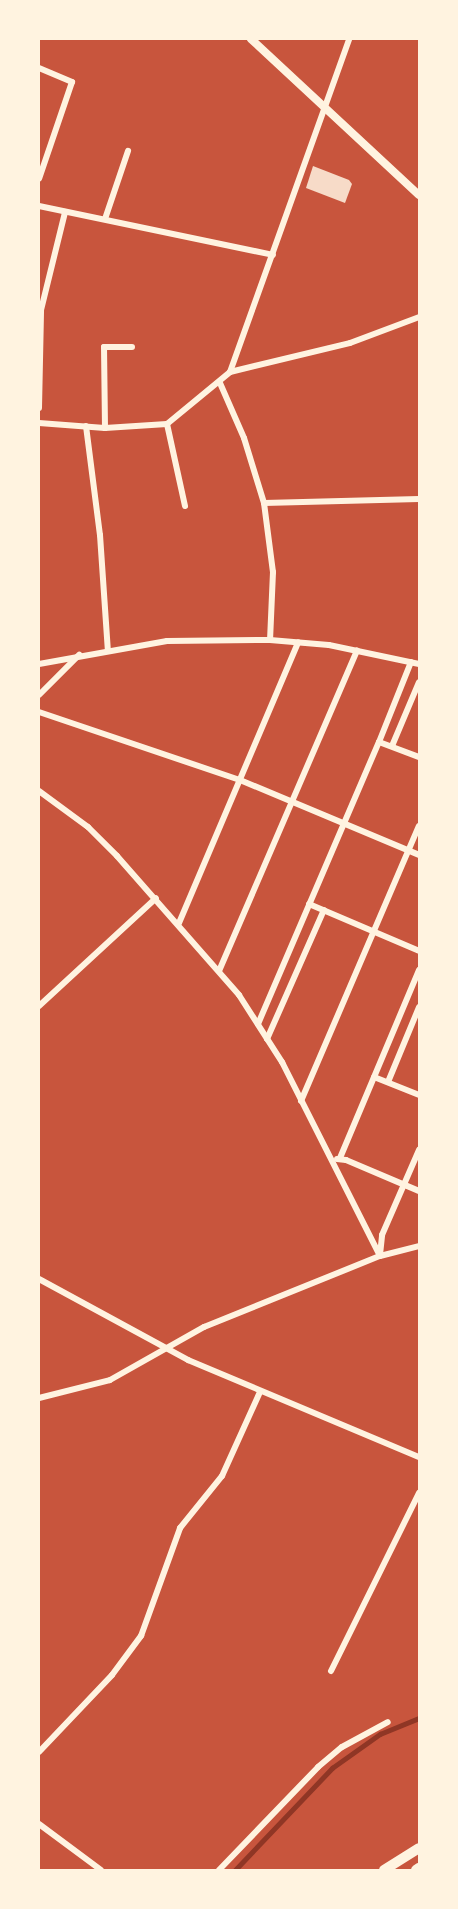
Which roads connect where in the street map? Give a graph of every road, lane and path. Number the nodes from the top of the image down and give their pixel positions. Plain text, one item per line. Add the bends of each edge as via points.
1 (251, 39) edge
2 (349, 39) edge
3 (39, 68) edge
4 (326, 108) junction
5 (128, 151) dead end
6 (39, 179) edge
7 (419, 195) edge
8 (39, 206) edge
9 (65, 212) junction
10 (105, 219) junction
11 (273, 255) junction
12 (419, 317) edge
13 (132, 347) dead end
14 (230, 372) junction
15 (220, 383) junction
16 (39, 408) edge
17 (39, 423) edge
18 (167, 424) junction
19 (86, 426) junction
20 (105, 428) junction
21 (419, 499) edge
22 (264, 503) junction
23 (185, 506) dead end
24 (270, 640) junction
25 (298, 642) junction
26 (357, 650) junction
27 (108, 651) junction
28 (80, 654) junction
29 (411, 662) junction
30 (419, 663) edge
31 (39, 664) edge
32 (419, 682) edge
33 (39, 695) edge
34 (39, 712) edge
35 (379, 742) junction
36 (392, 746) junction
37 (419, 757) edge
38 (240, 780) junction
39 (39, 791) edge
40 (294, 803) junction
41 (343, 824) junction
42 (419, 826) edge
43 (408, 851) junction
44 (419, 855) edge
45 (156, 898) junction
46 (309, 904) junction
47 (324, 910) junction
48 (179, 923) junction
49 (374, 932) junction
50 (419, 951) edge
51 (419, 970) edge
52 (219, 971) junction
53 (39, 1006) edge
54 (419, 1007) edge
55 (258, 1024) junction
56 (267, 1039) junction
57 (374, 1077) junction
58 (388, 1082) junction
59 (419, 1095) edge
60 (301, 1101) junction
61 (419, 1150) edge
62 (340, 1158) junction
63 (332, 1161) junction
64 (404, 1185) junction
65 (419, 1191) edge
66 (419, 1246) edge
67 (380, 1256) junction
68 (39, 1279) edge
69 (165, 1347) junction
70 (260, 1392) junction
71 (39, 1398) edge
72 (419, 1456) edge
73 (419, 1493) edge
74 (331, 1671) dead end
75 (388, 1722) dead end
76 (39, 1752) edge
77 (39, 1824) edge
78 (419, 1848) edge
79 (101, 1870) edge
80 (219, 1870) edge
81 (384, 1870) edge

1 - 4 street
2 - 4 street
3 - 6 street via 72,82
4 - 7 street
4 - 11 street
5 - 10 street
8 - 9 street
9 - 10 street
9 - 16 street via 41,310
10 - 11 street
11 - 14 street
12 - 14 street via 350,342
13 - 20 street via 104,347
14 - 15 street
15 - 18 street
15 - 22 street via 244,438
17 - 19 street
18 - 20 street
18 - 23 street
19 - 20 street
19 - 27 street via 100,535
21 - 22 street
22 - 24 street via 273,572
24 - 25 street
24 - 27 street via 167,641
25 - 26 street
25 - 38 street
26 - 29 street
26 - 40 street
27 - 28 street
28 - 31 street
28 - 33 street
29 - 30 street
29 - 35 street
32 - 36 street
34 - 38 street
35 - 36 street
35 - 41 street
36 - 37 street
38 - 40 street
38 - 48 street
39 - 45 street via 88,827
40 - 41 street
40 - 52 street
41 - 43 street
41 - 46 street
42 - 43 street
43 - 44 street
43 - 49 street
45 - 48 street
45 - 53 street
46 - 47 street
46 - 55 street
47 - 49 street
47 - 56 street
48 - 52 street
49 - 50 street
49 - 60 street
51 - 57 street
52 - 55 street
54 - 58 street
55 - 56 street
56 - 60 street
57 - 58 street
57 - 62 street
58 - 59 street
60 - 63 street
61 - 64 street
62 - 63 street
62 - 64 street
63 - 67 street
64 - 65 street
64 - 67 street via 382,1235
66 - 67 street
67 - 69 street
68 - 69 street
69 - 70 street
69 - 71 street via 110,1380
70 - 72 street
70 - 76 street via 222,1476 180,1528 141,1636 112,1676
73 - 74 street
75 - 80 street via 342,1747 318,1767
77 - 79 street
78 - 81 main road

